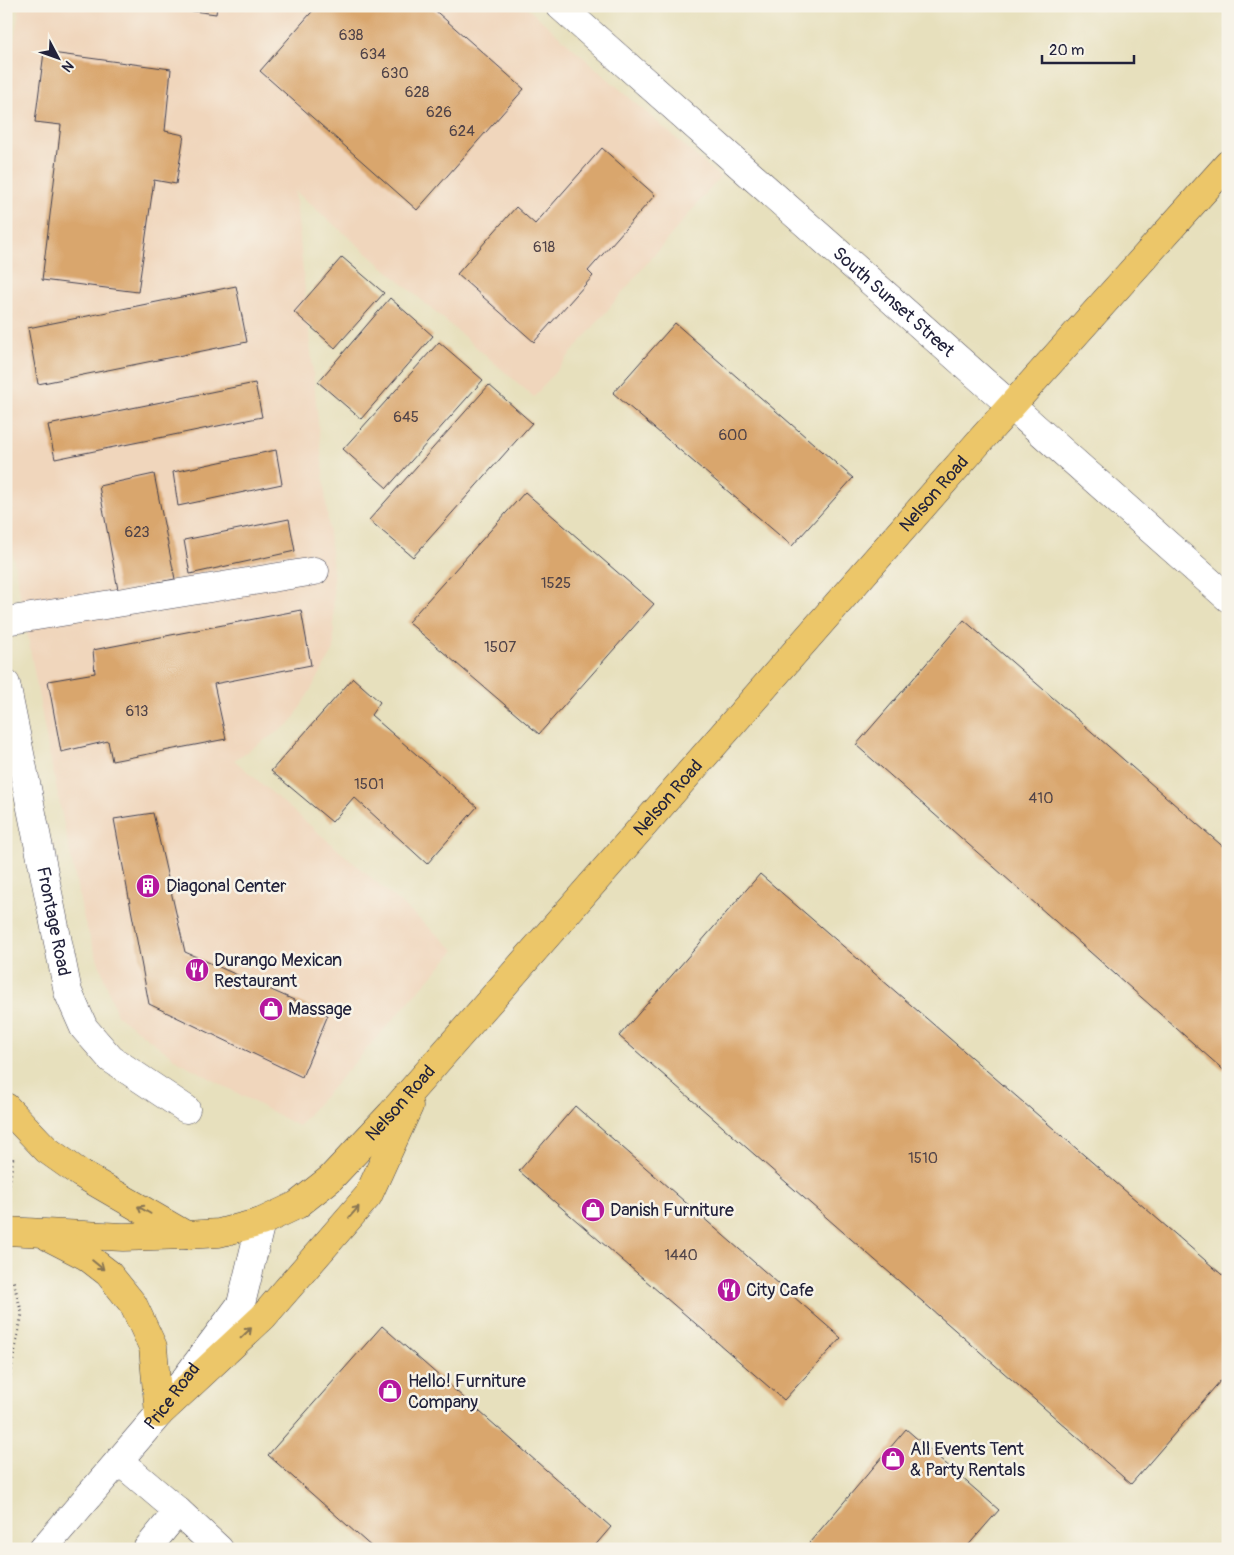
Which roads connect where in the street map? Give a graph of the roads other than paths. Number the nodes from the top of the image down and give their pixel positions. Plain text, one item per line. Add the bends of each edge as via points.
1 (560, 6) edge
2 (1228, 164) edge
3 (1012, 406) junction
4 (316, 571) dead end
5 (1228, 598) edge
6 (6, 621) edge
7 (6, 684) edge
8 (421, 1080) junction
9 (6, 1107) edge
10 (186, 1109) dead end
11 (261, 1222) junction
12 (6, 1231) edge
13 (41, 1233) junction
14 (186, 1235) junction
15 (159, 1414) junction
16 (119, 1461) junction
17 (178, 1511) junction
18 (42, 1549) edge
19 (147, 1549) edge
20 (219, 1549) edge

1 - 3 street, South Sunset Street
2 - 3 main road, Nelson Road
3 - 5 street, South Sunset Street
3 - 8 main road, Nelson Road
4 - 6 street
7 - 10 street, Frontage Road via 68,992 84,1028 111,1059
8 - 11 main road, Nelson Road via 330,1179 297,1205
15 -> 8 main road via 262,1317 368,1196
14 -> 9 main road via 81,1174 47,1150
11 - 14 main road, Nelson Road via 219,1232
11 - 15 street, Price Road via 241,1304
12 - 13 main road, Nelson Road
13 - 14 main road, Nelson Road via 124,1237
13 -> 15 main road via 86,1256 108,1273 133,1304 153,1347
15 - 16 street, Price Road
16 - 17 street
16 - 18 street, Price Road
17 - 19 street
17 - 20 street

